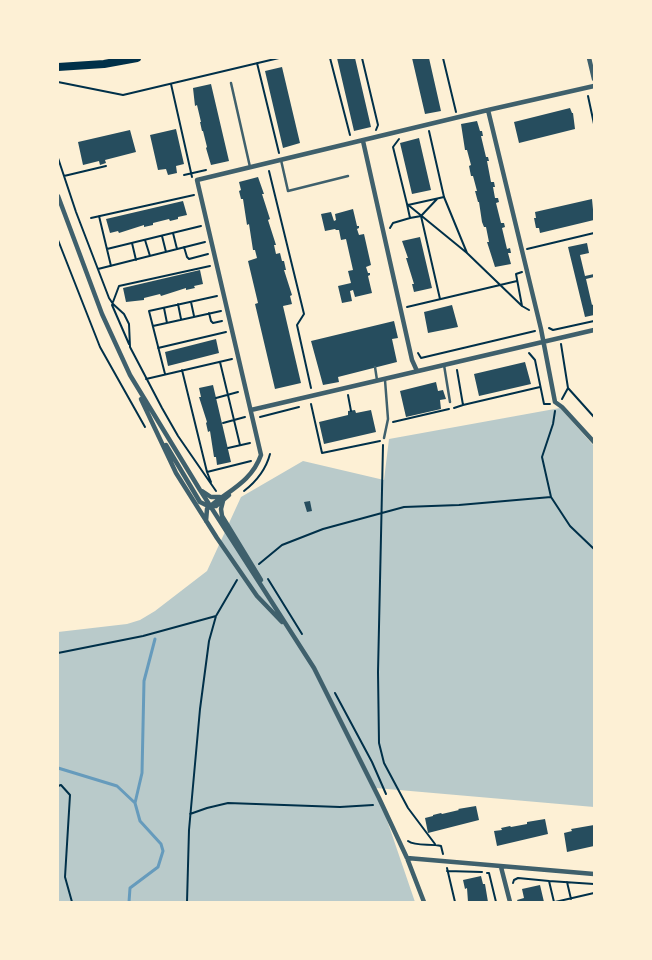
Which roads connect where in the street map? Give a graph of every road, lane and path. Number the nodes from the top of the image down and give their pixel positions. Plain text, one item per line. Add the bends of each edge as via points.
1 (137, 58) edge
2 (279, 58) edge
3 (330, 58) edge
4 (362, 58) edge
5 (443, 58) edge
6 (589, 58) edge
7 (256, 63) junction
8 (58, 67) edge
9 (594, 79) edge
10 (58, 82) edge
11 (231, 84) dead end
12 (594, 86) edge
13 (129, 94) junction
14 (588, 96) dead end
15 (130, 98) dead end
16 (488, 110) junction
17 (456, 112) dead end
18 (594, 124) edge
19 (376, 130) dead end
20 (429, 131) dead end
21 (350, 137) dead end
22 (401, 138) dead end
23 (363, 140) junction
24 (279, 154) dead end
25 (58, 158) edge
26 (281, 160) junction
27 (106, 166) dead end
28 (250, 167) junction
29 (267, 169) dead end
30 (211, 171) dead end
31 (184, 175) dead end
32 (64, 176) junction
33 (348, 176) dead end
34 (196, 194) dead end
35 (58, 196) edge
36 (444, 197) junction
37 (437, 199) junction
38 (407, 205) junction
39 (99, 216) junction
40 (421, 216) junction
41 (91, 218) dead end
42 (410, 218) junction
43 (204, 226) dead end
44 (173, 233) junction
45 (594, 233) edge
46 (390, 234) dead end
47 (162, 236) junction
48 (145, 240) junction
49 (207, 242) dead end
50 (132, 243) junction
51 (184, 248) junction
52 (107, 249) junction
53 (177, 249) junction
54 (526, 249) dead end
55 (166, 252) junction
56 (467, 253) junction
57 (210, 254) dead end
58 (150, 256) junction
59 (136, 260) junction
60 (213, 265) dead end
61 (111, 266) junction
62 (98, 269) junction
63 (501, 285) junction
64 (220, 295) dead end
65 (109, 298) junction
66 (440, 299) junction
67 (190, 302) junction
68 (112, 303) junction
69 (178, 304) junction
70 (522, 306) junction
71 (407, 307) dead end
72 (164, 308) junction
73 (223, 310) dead end
74 (532, 312) dead end
75 (209, 313) junction
76 (194, 317) junction
77 (182, 320) junction
78 (225, 321) dead end
79 (594, 321) edge
80 (167, 323) junction
81 (153, 326) junction
82 (548, 327) dead end
83 (594, 330) edge
84 (536, 331) dead end
85 (228, 332) dead end
86 (543, 342) junction
87 (416, 344) dead end
88 (560, 345) dead end
89 (130, 347) junction
90 (158, 348) junction
91 (521, 354) dead end
92 (234, 358) dead end
93 (220, 362) junction
94 (444, 365) junction
95 (375, 367) dead end
96 (457, 369) dead end
97 (182, 370) junction
98 (418, 371) junction
99 (165, 374) junction
100 (130, 375) junction
101 (385, 378) junction
102 (146, 379) junction
103 (376, 380) junction
104 (540, 387) junction
105 (568, 388) junction
106 (242, 391) dead end
107 (228, 395) junction
108 (313, 395) junction
109 (348, 395) dead end
110 (216, 398) dead end
111 (450, 402) dead end
112 (311, 404) dead end
113 (463, 405) junction
114 (559, 407) junction
115 (251, 410) junction
116 (351, 410) dead end
117 (248, 417) dead end
118 (594, 417) edge
119 (234, 420) junction
120 (153, 422) junction
121 (223, 423) dead end
122 (388, 423) junction
123 (384, 438) dead end
124 (253, 442) dead end
125 (594, 442) edge
126 (240, 445) junction
127 (228, 448) dead end
128 (254, 460) dead end
129 (207, 472) junction
130 (212, 484) junction
131 (200, 490) junction
132 (550, 497) junction
133 (222, 498) junction
134 (210, 506) junction
135 (382, 513) junction
136 (206, 521) junction
137 (594, 549) edge
138 (258, 564) dead end
139 (238, 578) dead end
140 (268, 580) dead end
141 (278, 612) junction
142 (216, 616) junction
143 (291, 632) junction
144 (305, 639) dead end
145 (58, 653) edge
146 (334, 691) dead end
147 (58, 786) edge
148 (386, 796) dead end
149 (382, 804) junction
150 (190, 814) junction
151 (404, 834) dead end
152 (435, 844) junction
153 (408, 858) junction
154 (445, 862) junction
155 (501, 867) junction
156 (594, 874) edge
157 (548, 881) junction
158 (567, 882) junction
159 (512, 884) dead end
160 (594, 884) edge
161 (594, 893) edge
162 (571, 899) junction
163 (72, 902) edge
164 (187, 902) edge
165 (424, 902) edge
166 (455, 902) edge
167 (496, 902) edge
168 (510, 902) edge
169 (554, 902) edge

1 - 8 main road
2 - 7 path
3 - 21 path
4 - 19 path via 378,125
5 - 17 path
6 - 9 street
7 - 13 path
7 - 24 path
10 - 13 path
11 - 28 lane
12 - 16 street
13 - 15 path
14 - 18 path
16 - 23 street
16 - 86 street
20 - 36 path
22 - 38 path via 393,147
23 - 26 street
23 - 98 street via 410,350
25 - 32 path
26 - 28 street
26 - 33 lane via 288,191
27 - 32 path
28 - 115 street via 197,180
29 - 108 path via 304,314 297,325
30 - 31 path
32 - 62 path
34 - 39 path
35 - 100 street via 102,314
36 - 37 path
36 - 56 path
37 - 38 path
37 - 40 path
38 - 40 path
38 - 42 path
39 - 41 path
39 - 52 path
40 - 42 path
40 - 56 path
40 - 66 path
42 - 46 path via 393,223
43 - 44 path
44 - 47 path
44 - 53 path
45 - 54 path
47 - 48 path
47 - 55 path
48 - 50 path
48 - 58 path
49 - 51 path
50 - 52 path
50 - 59 path
51 - 53 path
51 - 57 path via 189,259
52 - 61 path
53 - 55 path
55 - 58 path
56 - 63 path
58 - 59 path
59 - 61 path
60 - 68 path via 119,286
61 - 62 path
62 - 65 path
63 - 66 path
63 - 70 path
63 - 70 path via 517,281
64 - 67 path
65 - 68 path
65 - 89 path
66 - 71 path
67 - 69 path
67 - 76 path
68 - 89 path via 129,324
69 - 72 path
69 - 77 path
70 - 74 path
72 - 80 path
72 - 81 path via 149,311
73 - 75 path
75 - 76 path
75 - 78 path via 213,323
76 - 77 path
77 - 80 path
79 - 82 path via 554,330
80 - 81 path
81 - 90 path
83 - 86 street
84 - 87 path via 421,358
85 - 90 path
86 - 94 street
86 - 114 street via 555,402
88 - 105 path
89 - 102 path
90 - 99 path
91 - 104 path via 529,352 535,360
92 - 93 path
93 - 97 path
93 - 107 path
94 - 98 street
94 - 111 lane
95 - 103 lane
96 - 113 path
97 - 99 path
97 - 129 path
98 - 101 street
99 - 102 path
100 - 120 street
100 - 131 street
101 - 103 street
101 - 122 lane
102 - 130 path via 178,436
103 - 108 street
104 - 113 path
104 - 114 path via 544,404
105 - 114 path
105 - 118 path
106 - 107 path
107 - 110 path
107 - 119 path
108 - 115 street
109 - 116 path
112 - 135 path via 322,454 383,441
113 - 122 path
114 - 125 street
114 - 132 path via 542,457
115 - 133 street via 261,455 257,468
117 - 119 path
119 - 121 path
119 - 126 path
120 - 134 street via 200,502
120 - 136 street via 176,473
122 - 123 lane
124 - 126 path
126 - 127 path
128 - 129 path
129 - 130 path
130 - 133 path
131 - 133 street via 211,497
131 - 134 street
132 - 135 path via 404,507
132 - 137 path via 570,526
133 - 134 street via 216,506
133 - 141 street via 222,516
134 - 136 street
134 - 141 street
135 - 138 path via 323,529 282,545
135 - 152 path via 379,743 384,763 408,808
136 - 143 street via 257,596
139 - 142 path
140 - 144 path
141 - 143 street
142 - 145 path via 143,636
142 - 150 path via 209,641 200,709
143 - 149 street via 314,668
146 - 148 path via 372,762
147 - 163 path via 61,785 70,795 65,877
149 - 150 path via 340,807 228,803
149 - 153 street
150 - 164 path
151 - 152 path via 412,844
152 - 154 path via 441,846
153 - 154 street
153 - 165 street
154 - 155 street
155 - 156 street
155 - 168 street
157 - 158 path
157 - 159 path via 518,878
157 - 169 path
158 - 160 path
158 - 162 path
161 - 162 path
162 - 169 path
166 - 167 path via 447,871 489,873

